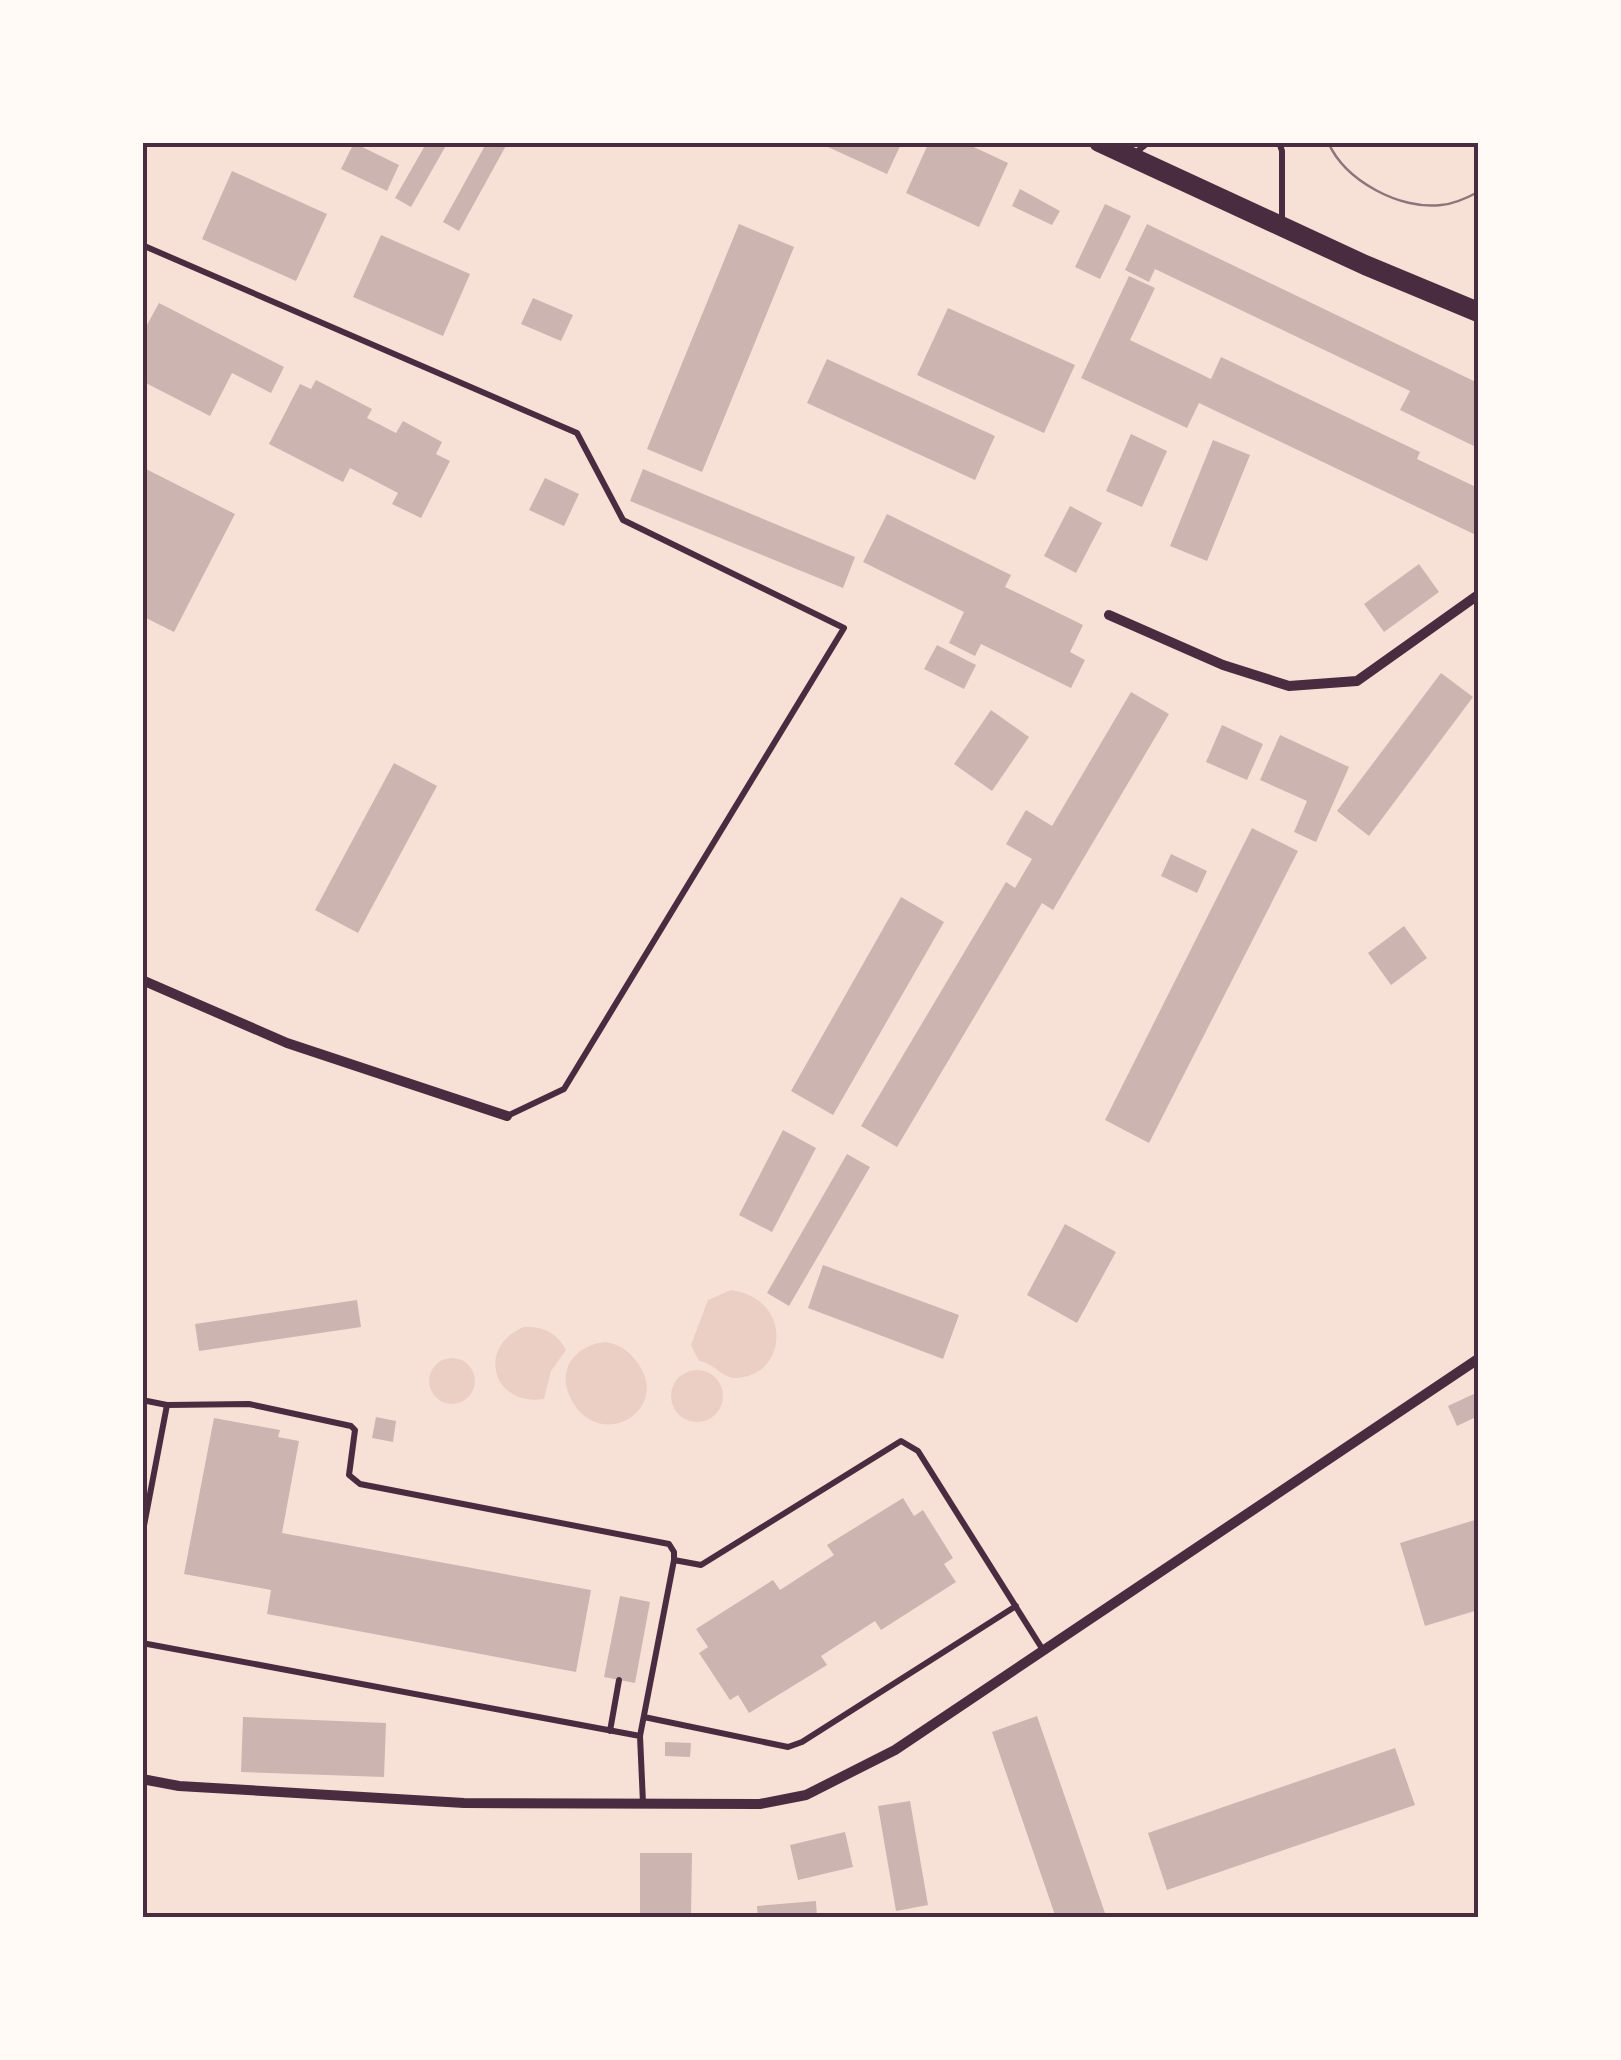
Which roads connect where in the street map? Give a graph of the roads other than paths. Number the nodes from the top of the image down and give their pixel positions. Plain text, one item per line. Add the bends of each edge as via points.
1 (1100, 142) edge
2 (1149, 142) edge
3 (1279, 142) edge
4 (1130, 157) junction
5 (1282, 226) junction
6 (142, 245) edge
7 (1478, 312) edge
8 (1478, 595) edge
9 (1109, 616) dead end
10 (142, 980) edge
11 (507, 1116) joint
12 (1478, 1359) edge
13 (142, 1400) edge
14 (167, 1405) junction
15 (142, 1536) edge
16 (674, 1560) junction
17 (1016, 1606) junction
18 (142, 1642) edge
19 (1044, 1651) junction
20 (619, 1680) dead end
21 (644, 1717) junction
22 (610, 1730) junction
23 (640, 1736) junction
24 (142, 1779) edge
25 (642, 1805) junction

1 - 4 main road
2 - 4 lane
3 - 5 lane
4 - 5 main road
5 - 7 main road
6 - 11 lane via 577,434 623,520 844,628 564,1090
8 - 9 street via 1357,680 1289,686
10 - 11 street via 287,1043
12 - 19 street
13 - 14 lane
14 - 15 lane
14 - 16 lane via 249,1404 344,1422 355,1430 349,1475 360,1484 660,1540 669,1544
16 - 17 lane via 700,1566 902,1441 918,1450
16 - 21 lane
17 - 19 lane
17 - 21 lane via 802,1742 788,1746
18 - 22 lane
19 - 25 street via 895,1750 806,1794 760,1804
20 - 22 lane
21 - 23 lane
22 - 23 lane
23 - 25 lane
24 - 25 street via 464,1803

